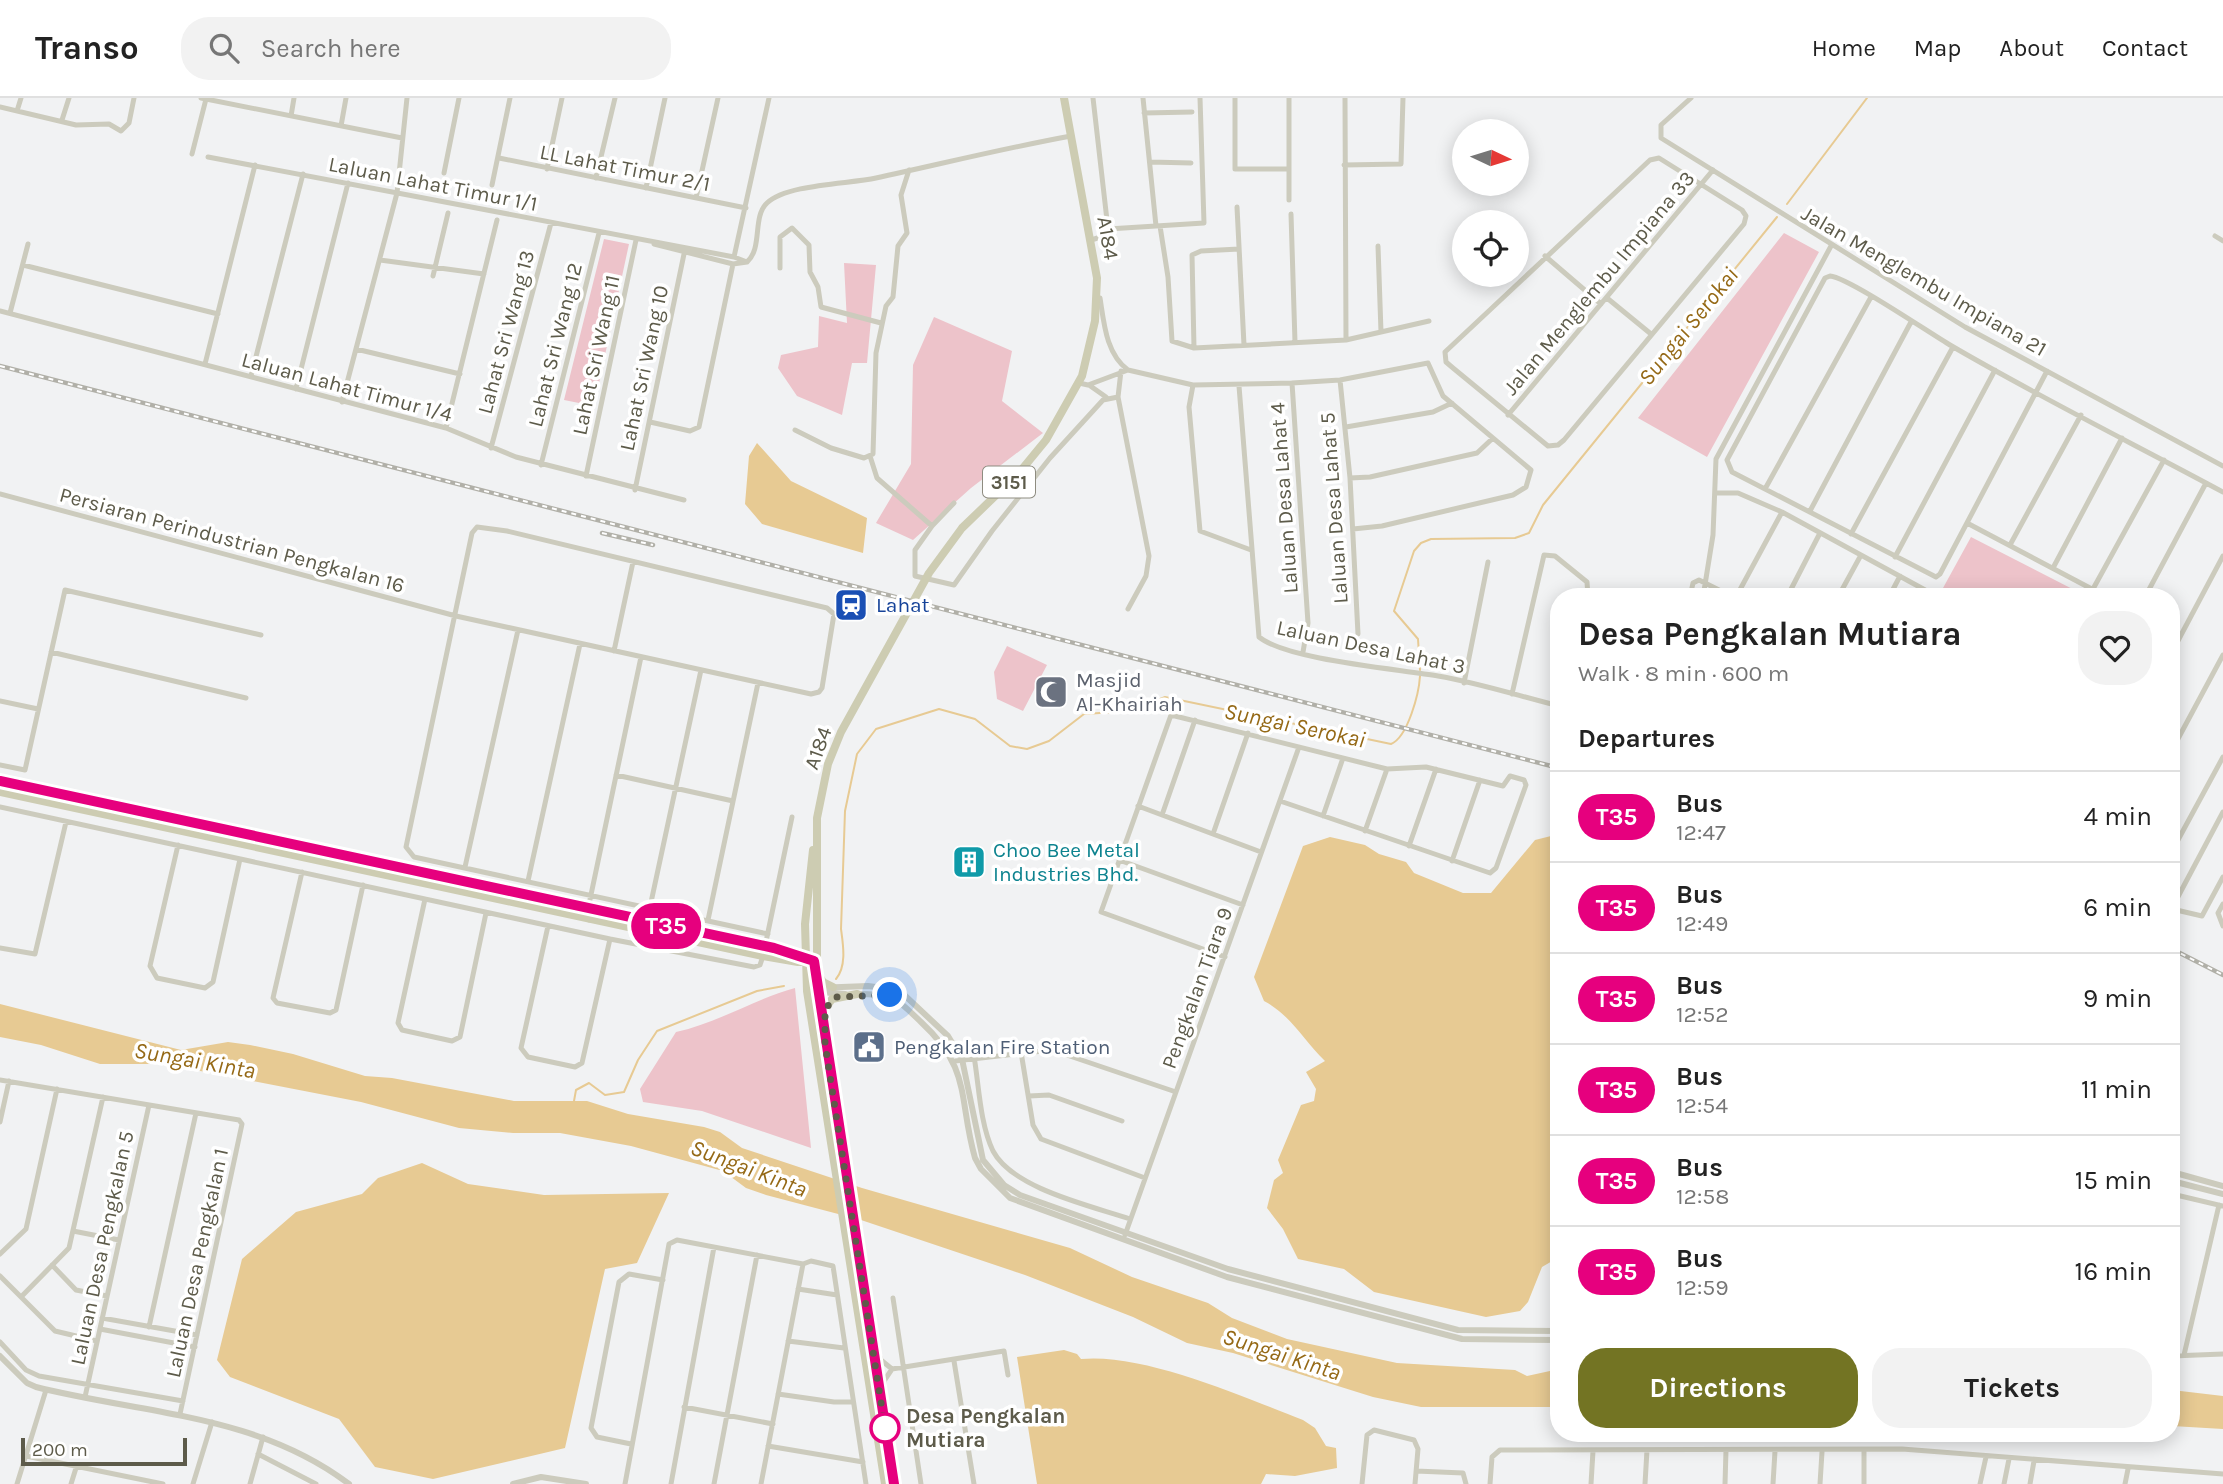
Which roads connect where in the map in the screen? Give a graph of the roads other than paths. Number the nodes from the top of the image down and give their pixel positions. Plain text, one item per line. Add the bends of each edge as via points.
1 (21, 98) edge
2 (69, 98) edge
3 (134, 98) edge
4 (295, 98) edge
5 (346, 98) edge
6 (407, 98) edge
7 (459, 98) edge
8 (510, 98) edge
9 (562, 98) edge
10 (615, 98) edge
11 (666, 98) edge
12 (718, 98) edge
13 (769, 98) edge
14 (1064, 98) edge
15 (1093, 98) edge
16 (1143, 98) edge
17 (1200, 98) edge
18 (1235, 98) edge
19 (1289, 98) edge
20 (1345, 98) edge
21 (1403, 98) edge
22 (1691, 98) edge
23 (204, 99) edge
24 (242, 101) edge
25 (0, 107) edge
26 (17, 111) junction
27 (1192, 111) dead end
28 (1144, 113) junction
29 (291, 116) junction
30 (62, 121) junction
31 (341, 126) junction
32 (1071, 136) junction
33 (402, 138) junction
34 (192, 154) dead end
35 (208, 157) dead end
36 (499, 158) junction
37 (1150, 162) junction
38 (1191, 163) dead end
39 (255, 165) junction
40 (1344, 165) junction
41 (547, 169) junction
42 (1289, 169) junction
43 (909, 170) junction
44 (1713, 170) junction
45 (444, 173) dead end
46 (303, 174) junction
47 (596, 178) junction
48 (348, 183) junction
49 (492, 185) dead end
50 (1703, 185) junction
51 (646, 188) junction
52 (397, 193) junction
53 (696, 198) junction
54 (1289, 200) dead end
55 (1237, 206) dead end
56 (746, 208) junction
57 (448, 213) dead end
58 (1291, 214) dead end
59 (497, 220) dead end
60 (551, 223) junction
61 (1158, 226) junction
62 (1108, 229) junction
63 (599, 233) junction
64 (2215, 236) dead end
65 (636, 240) junction
66 (1091, 240) junction
67 (2223, 241) edge
68 (651, 243) junction
69 (28, 244) dead end
70 (1378, 246) dead end
71 (1832, 246) junction
72 (1239, 249) junction
73 (684, 254) junction
74 (1545, 256) junction
75 (734, 257) junction
76 (380, 260) junction
77 (747, 262) junction
78 (733, 264) junction
79 (23, 265) junction
80 (435, 267) junction
81 (780, 268) dead end
82 (484, 274) junction
83 (433, 275) dead end
84 (1871, 297) junction
85 (1100, 298) dead end
86 (1607, 298) junction
87 (1601, 304) junction
88 (0, 311) edge
89 (10, 313) junction
90 (218, 314) junction
91 (1429, 320) dead end
92 (1911, 322) junction
93 (881, 323) junction
94 (1381, 332) junction
95 (1651, 334) junction
96 (1346, 340) junction
97 (1296, 342) junction
98 (1244, 345) junction
99 (1953, 347) junction
100 (1194, 348) junction
101 (356, 349) junction
102 (205, 364) junction
103 (1121, 370) junction
104 (1128, 370) junction
105 (1995, 370) junction
106 (2047, 371) junction
107 (460, 374) junction
108 (251, 376) junction
109 (1340, 380) junction
110 (1292, 383) junction
111 (1084, 384) junction
112 (1193, 385) junction
113 (1239, 386) junction
114 (296, 389) junction
115 (2036, 391) junction
116 (1106, 397) junction
117 (1118, 397) junction
118 (342, 402) junction
119 (1452, 403) junction
120 (1508, 415) junction
121 (2081, 415) junction
122 (650, 422) junction
123 (1346, 427) junction
124 (446, 428) junction
125 (795, 430) dead end
126 (1493, 438) junction
127 (2122, 438) junction
128 (491, 448) junction
129 (870, 456) junction
130 (2164, 460) junction
131 (541, 465) junction
132 (2223, 466) edge
133 (586, 476) junction
134 (1350, 478) junction
135 (2206, 483) junction
136 (1765, 489) junction
137 (635, 490) junction
138 (2223, 492) edge
139 (1715, 493) junction
140 (0, 494) edge
141 (684, 500) dead end
142 (954, 503) dead end
143 (1810, 511) junction
144 (1782, 512) junction
145 (1967, 523) junction
146 (932, 526) junction
147 (1353, 529) junction
148 (1820, 533) junction
149 (1851, 534) junction
150 (2010, 545) junction
151 (1251, 550) junction
152 (1861, 555) junction
153 (2223, 556) edge
154 (1895, 557) junction
155 (633, 562) junction
156 (1488, 562) dead end
157 (2053, 568) junction
158 (1900, 576) junction
159 (1707, 583) junction
160 (1589, 588) edge
161 (1693, 588) edge
162 (1706, 588) edge
163 (1717, 588) edge
164 (1739, 588) edge
165 (1792, 588) edge
166 (1843, 588) edge
167 (1894, 588) edge
168 (1922, 588) edge
169 (2091, 588) edge
170 (2094, 588) edge
171 (2150, 588) edge
172 (1128, 609) dead end
173 (456, 616) junction
174 (518, 630) junction
175 (1357, 634) dead end
176 (261, 635) dead end
177 (2181, 635) edge
178 (580, 644) junction
179 (614, 651) junction
180 (51, 652) junction
181 (1303, 652) junction
182 (2223, 655) edge
183 (641, 657) junction
184 (701, 670) junction
185 (758, 683) junction
186 (1464, 683) junction
187 (1513, 694) junction
188 (246, 698) dead end
189 (0, 701) edge
190 (1550, 704) edge
191 (38, 709) junction
192 (1195, 720) junction
193 (1248, 733) junction
194 (2180, 735) edge
195 (1299, 747) junction
196 (2223, 757) edge
197 (1343, 758) junction
198 (0, 765) edge
199 (1387, 769) junction
200 (1436, 769) junction
201 (616, 775) junction
202 (0, 780) edge
203 (1480, 780) junction
204 (674, 788) junction
205 (0, 792) edge
206 (733, 801) junction
207 (1280, 801) junction
208 (1138, 806) junction
209 (0, 807) edge
210 (2223, 813) edge
211 (1162, 816) junction
212 (792, 817) dead end
213 (1323, 817) junction
214 (65, 822) junction
215 (816, 829) junction
216 (1365, 831) junction
217 (1213, 834) junction
218 (2180, 836) edge
219 (177, 845) junction
220 (1409, 846) junction
221 (1261, 852) junction
222 (240, 859) junction
223 (1119, 860) junction
224 (368, 861) junction
225 (1452, 861) junction
226 (323, 863) junction
227 (465, 867) junction
228 (302, 872) junction
229 (366, 872) junction
230 (320, 876) junction
231 (2223, 877) edge
232 (528, 881) junction
233 (363, 885) junction
234 (591, 894) junction
235 (2180, 894) edge
236 (425, 899) junction
237 (2223, 904) edge
238 (1243, 905) junction
239 (650, 907) junction
240 (588, 909) junction
241 (2180, 911) edge
242 (486, 913) junction
243 (589, 920) junction
244 (708, 920) junction
245 (805, 924) junction
246 (548, 926) junction
247 (2223, 926) edge
248 (768, 934) junction
249 (610, 939) junction
250 (0, 948) edge
251 (767, 950) junction
252 (1225, 957) junction
253 (804, 959) junction
254 (787, 960) junction
255 (814, 965) junction
256 (806, 978) junction
257 (833, 987) junction
258 (868, 990) junction
259 (807, 991) junction
260 (817, 991) junction
261 (857, 994) junction
262 (814, 1041) junction
263 (825, 1044) junction
264 (1021, 1052) junction
265 (974, 1056) junction
266 (958, 1060) junction
267 (0, 1080) edge
268 (830, 1080) junction
269 (9, 1081) junction
270 (57, 1089) junction
271 (1177, 1092) junction
272 (1029, 1096) junction
273 (103, 1097) junction
274 (149, 1105) junction
275 (196, 1113) junction
276 (1122, 1121) dead end
277 (0, 1122) edge
278 (831, 1152) junction
279 (2180, 1175) edge
280 (1145, 1178) junction
281 (2180, 1184) edge
282 (2223, 1186) edge
283 (2223, 1195) edge
284 (2180, 1196) edge
285 (2221, 1205) edge
286 (1130, 1219) junction
287 (73, 1231) junction
288 (1125, 1235) junction
289 (119, 1240) junction
290 (714, 1247) junction
291 (0, 1254) edge
292 (757, 1255) junction
293 (803, 1264) junction
294 (52, 1265) junction
295 (0, 1276) edge
296 (663, 1280) junction
297 (798, 1289) junction
298 (836, 1295) junction
299 (107, 1296) junction
300 (21, 1297) junction
301 (893, 1298) dead end
302 (102, 1318) junction
303 (149, 1327) junction
304 (870, 1327) junction
305 (100, 1329) junction
306 (1550, 1331) edge
307 (197, 1335) junction
308 (1550, 1340) edge
309 (97, 1341) junction
310 (788, 1341) junction
311 (0, 1342) edge
312 (195, 1348) junction
313 (844, 1348) junction
314 (2223, 1354) edge
315 (2180, 1355) edge
316 (2183, 1355) junction
317 (0, 1356) edge
318 (954, 1361) junction
319 (892, 1369) junction
320 (902, 1369) junction
321 (1007, 1375) dead end
322 (88, 1384) junction
323 (46, 1390) junction
324 (778, 1394) junction
325 (85, 1397) junction
326 (183, 1401) junction
327 (852, 1402) junction
328 (684, 1407) junction
329 (180, 1414) junction
330 (727, 1415) junction
331 (212, 1422) junction
332 (773, 1424) junction
333 (263, 1437) junction
334 (887, 1443) junction
335 (632, 1444) junction
336 (768, 1446) junction
337 (1647, 1450) junction
338 (1726, 1450) junction
339 (1864, 1450) junction
340 (1593, 1451) junction
341 (1775, 1451) junction
342 (1822, 1452) junction
343 (258, 1454) junction
344 (26, 1456) junction
345 (1986, 1457) junction
346 (2009, 1459) junction
347 (2034, 1461) junction
348 (863, 1462) junction
349 (76, 1468) junction
350 (2128, 1469) junction
351 (1416, 1471) junction
352 (2223, 1474) edge
353 (123, 1476) junction
354 (17, 1484) edge
355 (71, 1484) edge
356 (121, 1484) edge
357 (163, 1484) edge
358 (193, 1484) edge
359 (250, 1484) edge
360 (316, 1484) edge
361 (349, 1484) edge
362 (513, 1484) edge
363 (583, 1484) edge
364 (625, 1484) edge
365 (671, 1484) edge
366 (714, 1484) edge
367 (761, 1484) edge
368 (866, 1484) edge
369 (885, 1484) edge
370 (894, 1484) edge
371 (921, 1484) edge
372 (974, 1484) edge
373 (1362, 1484) edge
374 (1415, 1484) edge
375 (1466, 1484) edge
376 (1490, 1484) edge
377 (1591, 1484) edge
378 (1645, 1484) edge
379 (1725, 1484) edge
380 (1773, 1484) edge
381 (1819, 1484) edge
382 (1864, 1484) edge
383 (1980, 1484) edge
384 (2004, 1484) edge
385 (2029, 1484) edge
386 (2125, 1484) edge

1 - 26 street
2 - 30 street
3 - 30 street via 129,123 121,131 109,124
4 - 29 street
5 - 31 street
6 - 33 street
7 - 45 street
8 - 36 street
9 - 41 street
10 - 47 street
11 - 51 street
12 - 53 street
13 - 56 street
14 - 32 main road, A184 / 3151
15 - 62 street
16 - 28 street
17 - 61 street via 1205,222
18 - 42 street via 1235,169
19 - 42 street
20 - 40 street
21 - 40 street via 1401,164
22 - 44 street, Jalan Menglembu Impiana 21 via 1661,125 1661,138
23 - 24 street
23 - 34 street
24 - 29 street
25 - 26 street
26 - 30 street
27 - 28 street
28 - 37 street
29 - 31 street
31 - 33 street
32 - 43 street
32 - 66 main road, A184 / 3151
33 - 52 street
35 - 39 street, Laluan Lahat Timur 1/1
36 - 41 street, LL Lahat Timur 2/1
36 - 49 street
37 - 38 street
37 - 61 street
39 - 46 street, Laluan Lahat Timur 1/1
39 - 90 street
40 - 96 street
41 - 47 street, LL Lahat Timur 2/1
42 - 54 street
43 - 77 street via 795,191 772,200 763,208 754,251
43 - 93 street via 901,195 907,233 898,246 893,297
44 - 50 street, Jalan Menglembu Impiana 33
44 - 71 street, Jalan Menglembu Impiana 21
46 - 48 street, Laluan Lahat Timur 1/1
46 - 108 street
47 - 51 street, LL Lahat Timur 2/1
48 - 52 street, Laluan Lahat Timur 1/1
48 - 114 street
50 - 74 street via 1665,160 1650,160
50 - 86 street, Jalan Menglembu Impiana 33
50 - 95 street via 1742,210 1744,224
51 - 53 street, LL Lahat Timur 2/1
52 - 60 street, Laluan Lahat Timur 1/1
52 - 76 street
53 - 56 street, LL Lahat Timur 2/1
55 - 72 street
56 - 75 street
57 - 80 street
58 - 97 street
59 - 82 street
60 - 63 street, Laluan Lahat Timur 1/1
60 - 128 street, Lahat Sri Wang 13
61 - 62 street
61 - 100 street via 1168,276 1172,341
62 - 66 street
63 - 65 street, Laluan Lahat Timur 1/1
63 - 131 street, Lahat Sri Wang 12
64 - 67 street
65 - 68 street, Laluan Lahat Timur 1/1
65 - 133 street, Lahat Sri Wang 11
66 - 111 main road, A184 / 3151 via 1097,299
68 - 73 street, Laluan Lahat Timur 1/1
68 - 75 street, Laluan Lahat Timur 1/1
69 - 79 street
70 - 94 street
71 - 106 street, Jalan Menglembu Impiana 21
71 - 139 street via 1716,459
72 - 98 street
72 - 100 street via 1192,255
73 - 78 street, Laluan Lahat Timur 1/1
73 - 122 street, Lahat Sri Wang 10
74 - 87 street
74 - 120 street via 1445,352 1446,362
75 - 77 street, Laluan Lahat Timur 1/1
76 - 80 street
76 - 101 street
77 - 78 street, Laluan Lahat Timur 1/1
78 - 122 street via 701,424 690,430
79 - 89 street
79 - 90 street
80 - 82 street
80 - 83 street
81 - 93 street via 780,237 792,228 809,245 810,272 821,307
82 - 107 street
84 - 92 street
84 - 136 street
84 - 136 street via 1835,277 1825,278 1727,460 1732,472
85 - 104 street via 1110,346
86 - 87 street, Jalan Menglembu Impiana 33
86 - 95 street
87 - 120 street, Jalan Menglembu Impiana 33
88 - 89 street, Laluan Lahat Timur 1/4
89 - 102 street, Laluan Lahat Timur 1/4
90 - 102 street
91 - 94 street
92 - 99 street
92 - 143 street
93 - 129 street via 876,353 875,444
94 - 96 street
95 - 120 street via 1564,440 1553,446 1544,444
96 - 97 street
97 - 98 street
98 - 100 street
99 - 105 street
99 - 149 street
101 - 107 street
101 - 118 street
102 - 108 street, Laluan Lahat Timur 1/4
103 - 104 street
103 - 111 street
103 - 117 street
104 - 112 street
105 - 115 street
105 - 154 street
106 - 115 street
106 - 132 street, Jalan Menglembu Impiana 21
107 - 124 street
108 - 114 street, Laluan Lahat Timur 1/4
109 - 110 street
109 - 119 street via 1428,363 1438,390
109 - 123 street, Laluan Desa Lahat 5
110 - 113 street
110 - 181 street, Laluan Desa Lahat 4 via 1308,623
111 - 116 street
111 - 215 main road, A184 / 3151 via 1039,450 962,528 929,573 834,750
112 - 113 street
112 - 151 street via 1189,407 1199,527 1205,535
113 - 151 street, Laluan Desa Lahat 3
114 - 118 street, Laluan Lahat Timur 1/4
115 - 121 street
115 - 145 street
116 - 117 street
116 - 146 street via 1044,466 954,585 915,576 915,550
117 - 172 street via 1149,556 1146,576
118 - 124 street, Laluan Lahat Timur 1/4
119 - 123 street via 1433,412
119 - 126 street
121 - 127 street
121 - 150 street
122 - 137 street, Lahat Sri Wang 10
123 - 134 street, Laluan Desa Lahat 5
124 - 128 street, Laluan Lahat Timur 1/4
125 - 129 street via 831,448
126 - 134 street via 1476,453
126 - 147 street via 1527,464 1530,477 1526,487 1513,495
127 - 130 street
127 - 157 street
128 - 131 street, Laluan Lahat Timur 1/4
129 - 146 street via 877,478
130 - 135 street
130 - 170 street
131 - 133 street, Laluan Lahat Timur 1/4
133 - 137 street, Laluan Lahat Timur 1/4
134 - 147 street, Laluan Desa Lahat 5
135 - 138 street
135 - 171 street
136 - 143 street
137 - 141 street, Laluan Lahat Timur 1/4
139 - 144 street via 1738,493
139 - 159 street
140 - 173 street, Persiaran Perindustrian Pengkalan 16
142 - 146 street
143 - 149 street
144 - 148 street
144 - 164 street
145 - 150 street
145 - 154 street via 1940,574 1933,578
147 - 175 street, Laluan Desa Lahat 5
148 - 152 street
148 - 165 street
149 - 154 street
150 - 157 street
151 - 181 street, Laluan Desa Lahat 3 via 1259,636
152 - 158 street
152 - 166 street
153 - 177 street
155 - 173 street via 485,526 472,533
155 - 179 street
155 - 185 street, Persiaran Perindustrian Pengkalan 16 via 827,608 834,614 819,692
156 - 186 street
157 - 169 street
158 - 167 street
158 - 168 street
159 - 161 street via 1695,580
159 - 162 street
159 - 163 street
160 - 187 street via 1555,556 1544,555
173 - 174 street, Persiaran Perindustrian Pengkalan 16
173 - 227 street via 406,847 411,856
174 - 178 street, Persiaran Perindustrian Pengkalan 16
174 - 227 street
176 - 180 street via 65,590
178 - 179 street, Persiaran Perindustrian Pengkalan 16
178 - 232 street
179 - 183 street, Persiaran Perindustrian Pengkalan 16
180 - 188 street
180 - 191 street
181 - 186 street, Laluan Desa Lahat 3
182 - 194 street
183 - 184 street, Persiaran Perindustrian Pengkalan 16
183 - 201 street
184 - 185 street, Persiaran Perindustrian Pengkalan 16
184 - 204 street
185 - 206 street
186 - 187 street, Laluan Desa Lahat 3
187 - 190 street, Laluan Desa Lahat 3
189 - 191 street
191 - 198 street via 24,770
192 - 193 street
192 - 208 street via 1170,715
192 - 211 street
193 - 195 street
193 - 217 street
195 - 197 street
195 - 207 street, Pengkalan Tiara 9
196 - 218 street
197 - 199 street
197 - 213 street
199 - 200 street
199 - 216 street
200 - 203 street
200 - 220 street
201 - 204 street
201 - 234 street
202 - 224 main road
203 - 225 street
203 - 225 street via 1503,786 1510,776 1526,785 1496,868 1486,873
204 - 206 street
204 - 239 street
205 - 226 main road
206 - 244 street
207 - 213 street
207 - 221 street, Pengkalan Tiara 9
208 - 211 street
208 - 223 street
209 - 214 street
210 - 235 street
211 - 217 street
212 - 248 street
213 - 216 street
214 - 219 street
214 - 250 street via 35,954
215 - 245 main road, 3151
215 - 255 main road, 3151
216 - 220 street
217 - 221 street
219 - 222 street
219 - 222 street via 151,972 157,978 205,988 213,982
220 - 225 street
221 - 238 street, Pengkalan Tiara 9
222 - 228 street
223 - 238 street
223 - 252 street via 1101,912
224 - 229 main road
224 - 240 main road
226 - 229 main road
226 - 230 street
227 - 232 street
228 - 230 street
228 - 233 street via 274,1000 330,1013 336,1008
229 - 243 main road
230 - 233 street
231 - 241 street via 2202,916
232 - 234 street
233 - 236 street
234 - 239 street
234 - 240 street
236 - 242 street
236 - 242 street via 398,1025 402,1030 452,1041 460,1034
237 - 247 street via 2218,913
238 - 252 street, Pengkalan Tiara 9
239 - 244 street
240 - 243 street
240 - 251 main road
242 - 246 street
243 - 251 main road
244 - 248 street
245 - 251 main road via 796,945
245 - 253 main road, 3151
246 - 249 street
246 - 249 street via 522,1051 528,1057 575,1067 583,1060
248 - 251 street
249 - 251 street via 754,967 760,965
251 - 253 main road
251 - 254 main road
252 - 271 street, Pengkalan Tiara 9
253 - 254 main road
253 - 255 main road
253 - 256 main road, 3151
254 - 256 main road
255 - 257 main road via 823,982
255 - 260 main road, 3151
256 - 259 main road, 3151
257 - 258 street
257 - 260 street
258 - 261 street
258 - 266 street via 899,990 948,1036
259 - 260 street
259 - 262 main road, 3151
260 - 261 street
260 - 263 main road, 3151
261 - 263 main road via 828,1003
262 - 268 main road via 824,1076
262 - 278 main road, 3151
263 - 268 main road, 3151
264 - 265 street
264 - 271 street via 1052,1050
264 - 272 street
265 - 266 street
265 - 286 street via 990,1141 1007,1170 1041,1188
266 - 288 street via 975,1158 997,1187 1010,1198
267 - 269 street
268 - 278 main road via 825,1087
268 - 304 main road, 3151
269 - 270 street
269 - 277 street
270 - 273 street
270 - 291 street via 26,1228
271 - 280 street, Pengkalan Tiara 9
272 - 276 street via 1049,1095
272 - 280 street via 1033,1125 1041,1139
273 - 274 street
273 - 287 street
274 - 275 street
274 - 289 street, Laluan Desa Pengkalan 5
275 - 303 street
275 - 307 street, Laluan Desa Pengkalan 1 via 239,1120 242,1127
278 - 369 main road, 3151
279 - 282 street
280 - 286 street, Pengkalan Tiara 9
281 - 283 street
284 - 285 street
285 - 316 street
286 - 288 street, Pengkalan Tiara 9
287 - 289 street
287 - 294 street via 69,1248
288 - 306 street via 1228,1269 1458,1330
288 - 308 street via 1227,1277 1458,1338
289 - 299 street, Laluan Desa Pengkalan 5
290 - 292 street
290 - 296 street via 677,1240 669,1244
290 - 328 street
292 - 293 street
292 - 330 street
293 - 297 street
293 - 298 street via 811,1261 834,1268
294 - 299 street via 76,1290
294 - 300 street
295 - 300 street
296 - 335 street
296 - 335 street via 629,1274 622,1277 601,1375 593,1434
297 - 298 street
297 - 310 street
298 - 313 street
299 - 302 street, Laluan Desa Pengkalan 5
300 - 309 street via 55,1331
301 - 320 street
302 - 303 street
302 - 305 street, Laluan Desa Pengkalan 5
303 - 307 street
304 - 319 street via 881,1360
304 - 334 main road, 3151
305 - 309 street, Laluan Desa Pengkalan 5
305 - 312 street
307 - 312 street, Laluan Desa Pengkalan 1
309 - 322 street, Laluan Desa Pengkalan 5
310 - 313 street
310 - 324 street
311 - 322 street via 31,1373
312 - 326 street, Laluan Desa Pengkalan 1
313 - 327 street
314 - 316 street
315 - 316 street
317 - 323 street via 27,1383
318 - 320 street
318 - 321 street via 1004,1352
318 - 372 street
319 - 320 street
319 - 334 street via 883,1387
320 - 371 street
322 - 325 street, Laluan Desa Pengkalan 5
322 - 326 street
323 - 325 street
323 - 344 street
324 - 327 street
324 - 332 street
325 - 329 street
326 - 329 street, Laluan Desa Pengkalan 1
327 - 348 street
328 - 330 street
328 - 365 street
329 - 331 street
330 - 332 street
330 - 366 street
331 - 333 street
331 - 358 street
332 - 336 street
333 - 343 street
333 - 361 street via 309,1457
334 - 370 main road, 3151
335 - 364 street
336 - 348 street
336 - 367 street
337 - 338 street
337 - 340 street
337 - 378 street
338 - 341 street
338 - 379 street
339 - 342 street
339 - 345 street
339 - 382 street
340 - 376 street via 1500,1450 1492,1457
340 - 377 street
341 - 342 street
341 - 380 street
342 - 381 street
343 - 359 street
343 - 360 street
344 - 349 street
344 - 354 street
345 - 346 street
345 - 383 street
346 - 347 street
346 - 384 street
347 - 350 street
347 - 385 street
348 - 368 street
349 - 353 street
349 - 355 street
350 - 352 street
350 - 386 street
351 - 373 street via 1414,1440 1374,1430 1367,1435
351 - 374 street
351 - 375 street via 1463,1473
353 - 356 street
353 - 357 street
362 - 363 street via 541,1477

